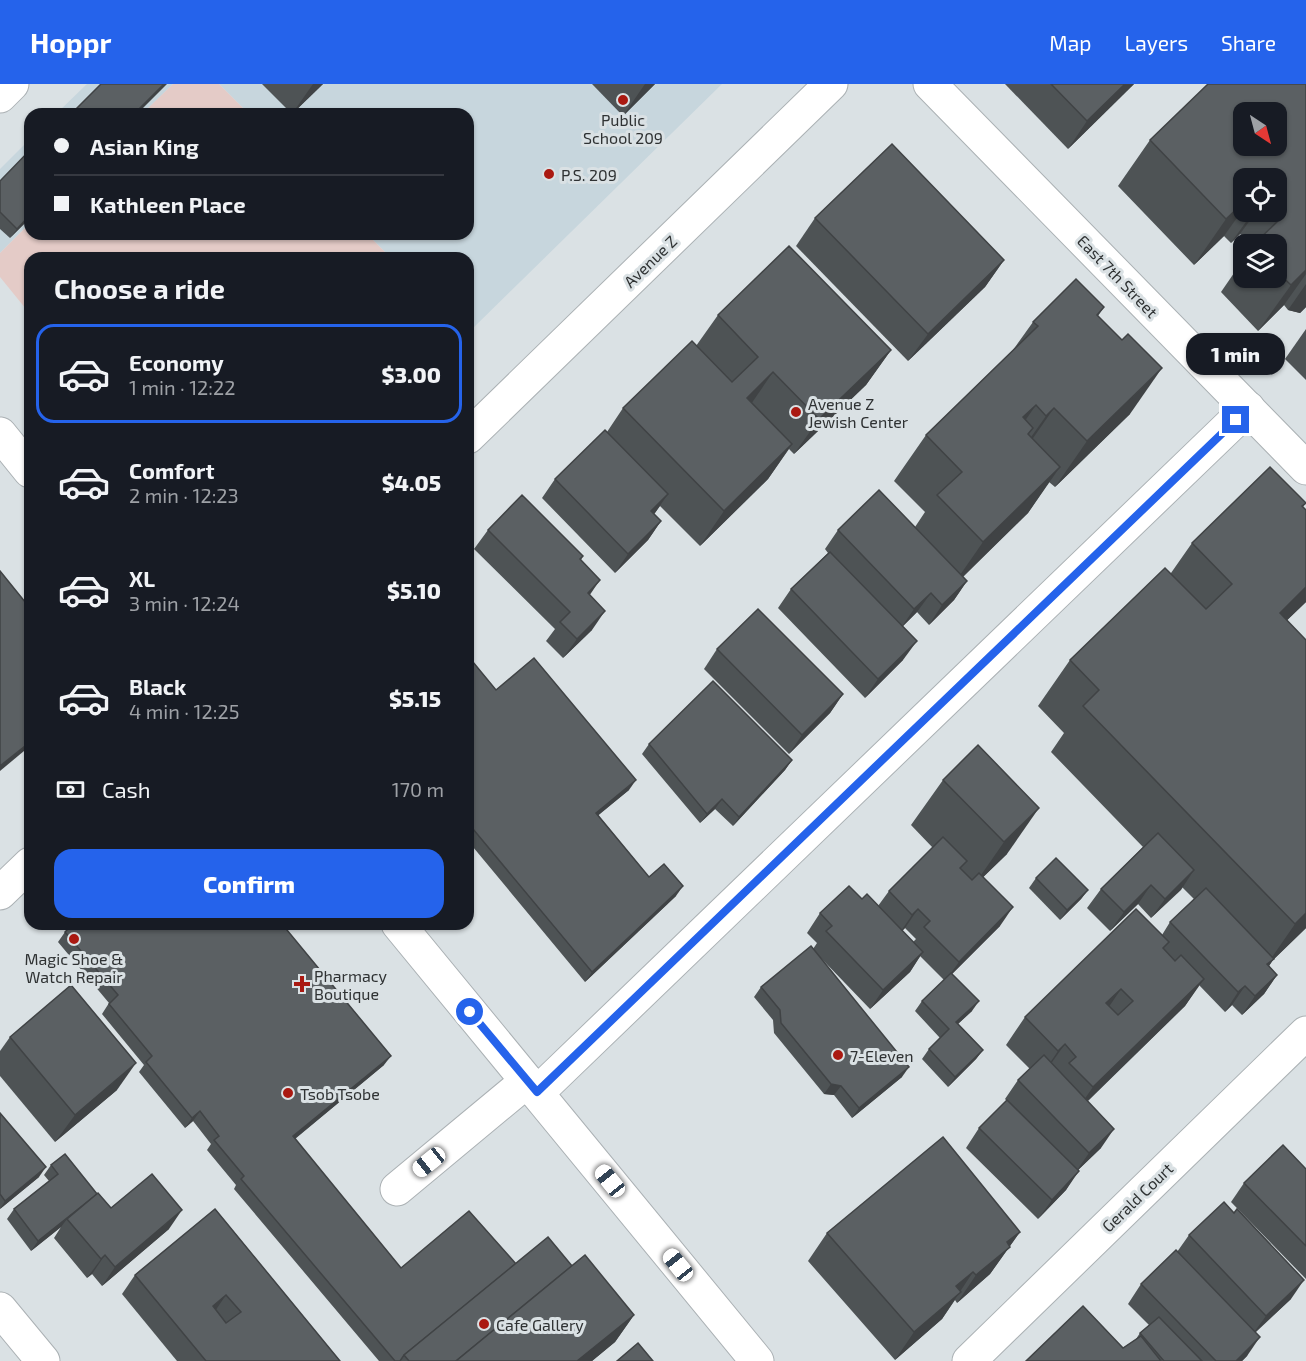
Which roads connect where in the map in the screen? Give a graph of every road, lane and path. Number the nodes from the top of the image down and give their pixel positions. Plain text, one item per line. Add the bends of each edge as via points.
1 (12, 84) edge
2 (831, 84) edge
3 (930, 84) edge
4 (0, 96) edge
5 (1248, 408) junction
6 (474, 431) edge
7 (0, 434) edge
8 (24, 464) edge
9 (1306, 468) edge
10 (24, 870) edge
11 (0, 893) edge
12 (403, 930) edge
13 (1306, 1033) edge
14 (532, 1087) junction
15 (397, 1189) dead end
16 (0, 1309) edge
17 (43, 1361) edge
18 (757, 1361) edge
19 (969, 1361) edge

1 - 4 street
2 - 6 street, Avenue Z
3 - 5 street, East 7th Street
5 - 9 street, East 7th Street
5 - 14 street
7 - 8 street
10 - 11 street
12 - 14 street
13 - 19 street, Gerald Court
14 - 15 street
14 - 18 street
16 - 17 street

